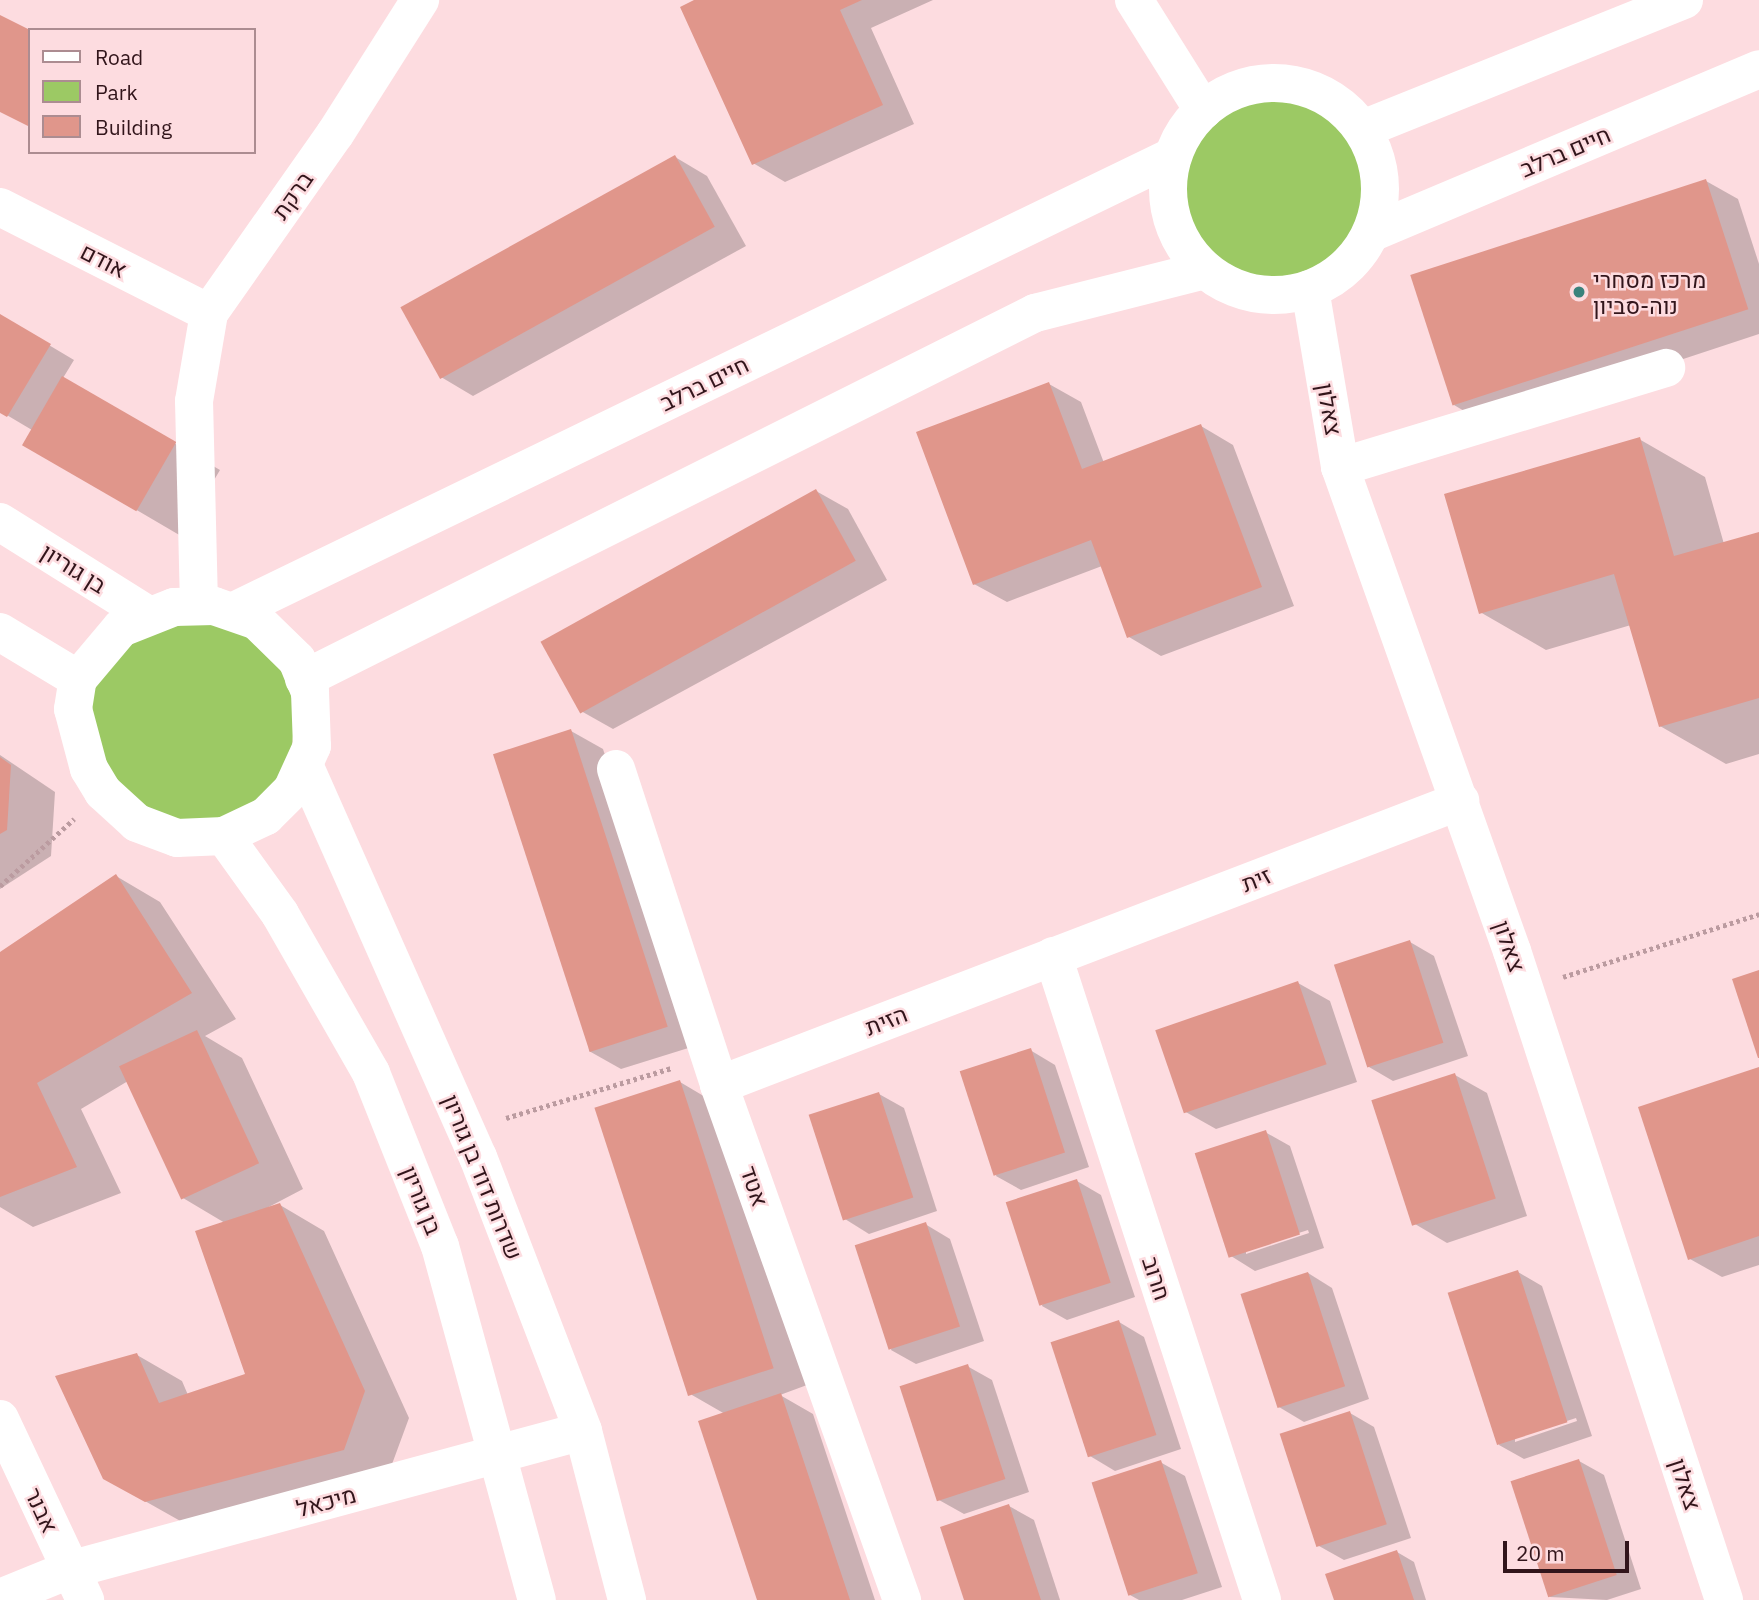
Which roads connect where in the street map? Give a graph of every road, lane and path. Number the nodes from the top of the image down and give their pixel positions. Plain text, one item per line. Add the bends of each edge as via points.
1 (1134, 0) edge
2 (1684, 0) edge
3 (410, 3) edge
4 (1759, 69) edge
5 (1203, 110) junction
6 (1363, 129) junction
7 (1173, 156) junction
8 (0, 207) edge
9 (1371, 233) junction
10 (1205, 270) junction
11 (1310, 289) junction
12 (208, 313) junction
13 (1666, 368) dead end
14 (1340, 467) junction
15 (0, 522) edge
16 (217, 608) junction
17 (148, 615) junction
18 (0, 632) edge
19 (78, 679) junction
20 (304, 679) junction
21 (304, 767) junction
22 (616, 769) dead end
23 (103, 792) junction
24 (1460, 801) junction
25 (224, 836) junction
26 (0, 886) edge
27 (1759, 914) edge
28 (1053, 956) junction
29 (1525, 989) junction
30 (715, 1071) junction
31 (466, 1130) junction
32 (0, 1419) edge
33 (583, 1431) junction
34 (498, 1455) junction
35 (77, 1585) edge
36 (0, 1598) edge
37 (537, 1600) edge
38 (627, 1600) edge
39 (902, 1600) edge
40 (1262, 1600) edge
41 (1724, 1600) edge

1 - 5 street
2 - 6 street
3 - 12 street, ברקת via 335,134
4 - 9 street, חיים ברלב
5 - 6 street via 1234,91 1282,84 1306,87 1338,103
5 - 7 street via 1185,131
6 - 9 street via 1378,162 1381,198
7 - 10 street via 1169,205 1188,251
7 - 16 street, חיים ברלב
8 - 12 street, אודם
9 - 11 street via 1342,270
10 - 11 street via 1255,293 1283,295
10 - 20 street via 1035,313
11 - 14 street, צאלון
12 - 16 street, ברקת via 194,401
13 - 14 street
14 - 24 street, צאלון
15 - 17 street, בן גוריון
16 - 17 street
16 - 20 street via 257,621 297,660
17 - 19 street via 121,628
18 - 19 street
19 - 23 street via 74,709 89,769
20 - 21 street via 314,720
21 - 25 street via 279,805
21 - 31 street, שדרות דוד בן גוריון
22 - 30 street, אטד
23 - 25 street via 119,810 153,831 177,838
23 - 26 path
24 - 28 street, זית
24 - 29 street, צאלון
25 - 34 street, בן גוריון via 280,914 371,1073 440,1246
27 - 29 path
28 - 30 street, הזית
28 - 40 street, חרוב
29 - 41 street, צאלון
30 - 31 path
30 - 39 street, אטד
31 - 33 street, שדרות דוד בן גוריון
32 - 35 street, אבנר
33 - 34 street, מיכאל
33 - 38 street, שדרות דוד בן גוריון
34 - 35 street, מיכאל
34 - 37 street, בן גוריון
35 - 36 street, מיכאל

